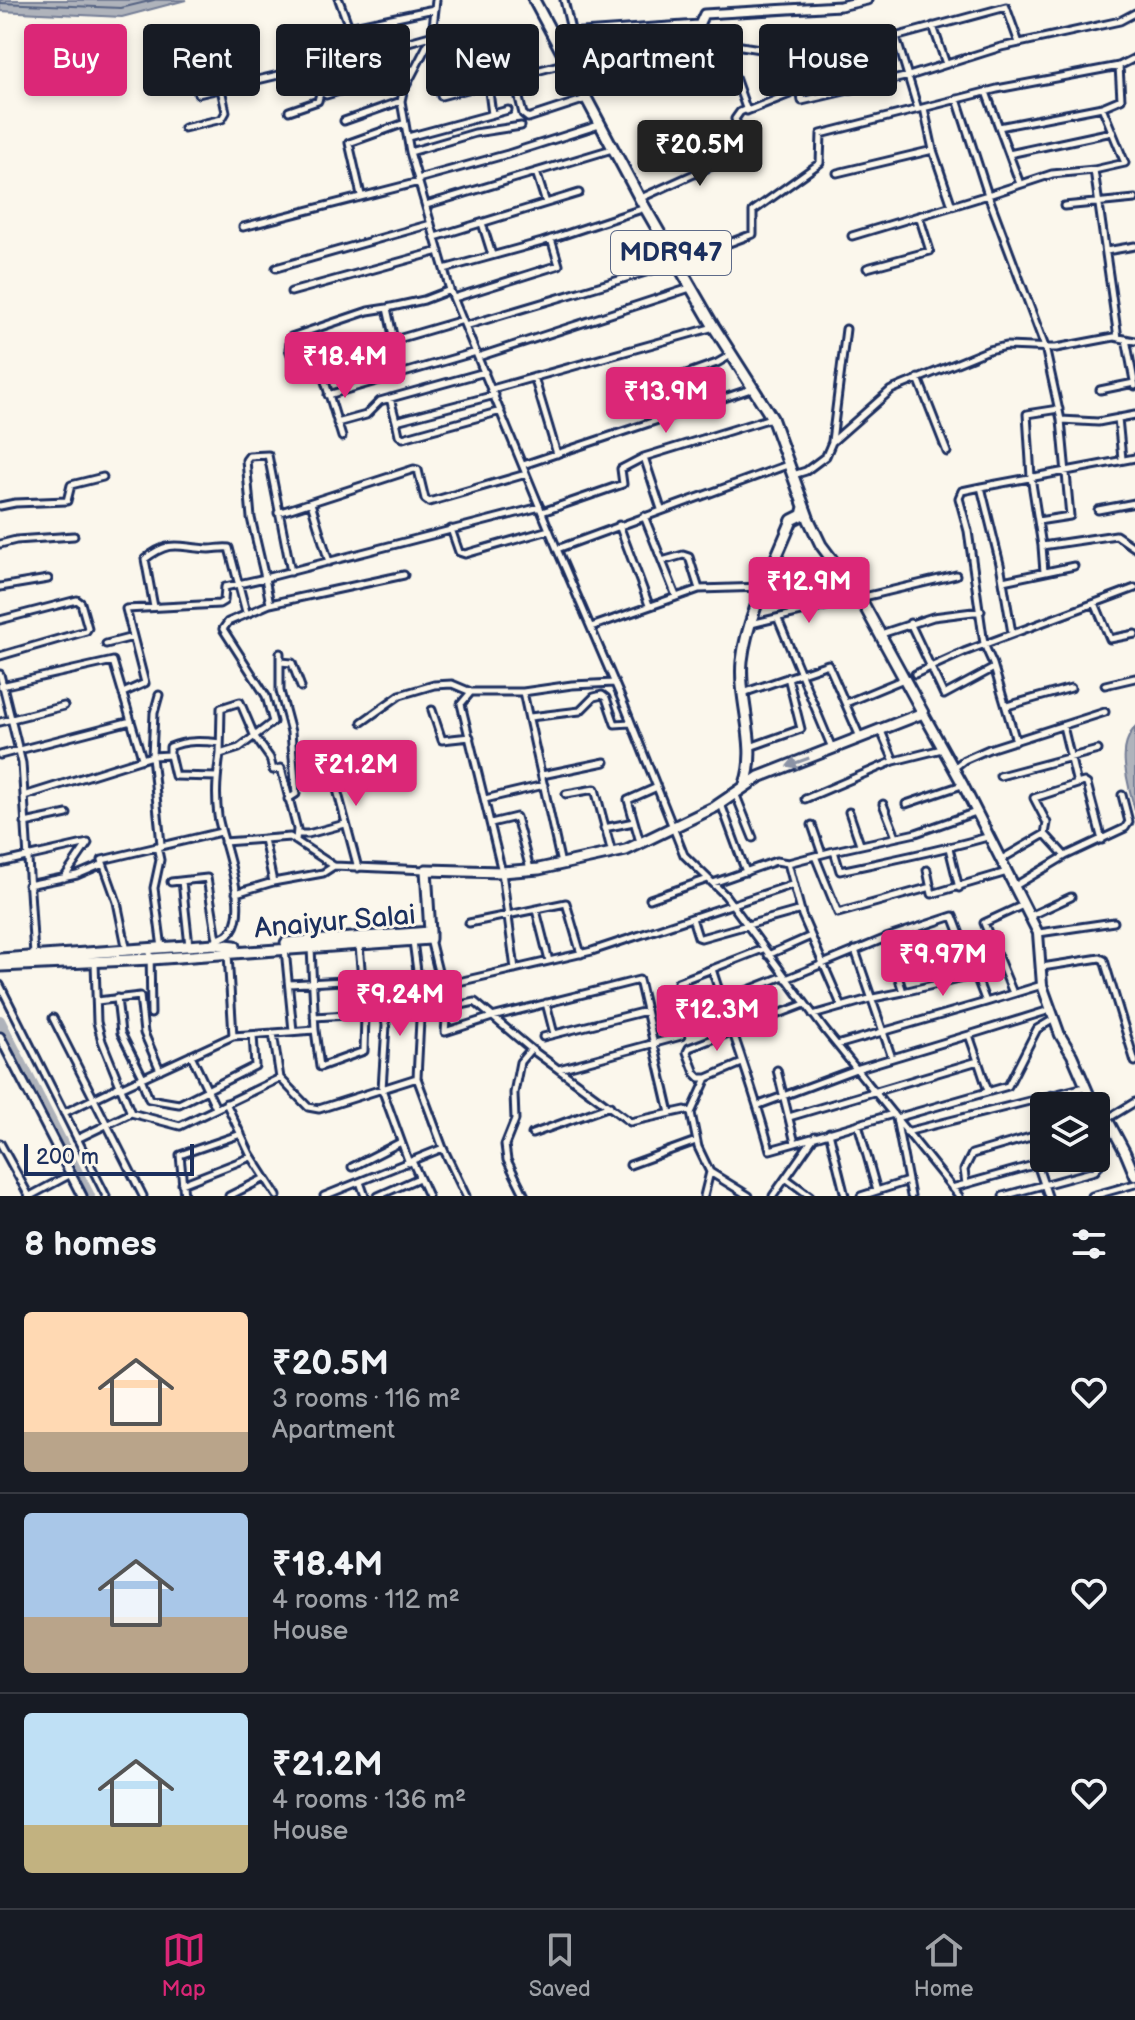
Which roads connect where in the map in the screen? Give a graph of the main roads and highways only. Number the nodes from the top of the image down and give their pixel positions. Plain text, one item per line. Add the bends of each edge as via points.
1 (534, 0) edge
2 (804, 507) junction
3 (923, 713) junction
4 (745, 784) junction
5 (430, 935) junction
6 (228, 950) junction
7 (150, 954) junction
8 (0, 959) edge
9 (34, 960) junction
10 (0, 966) edge
11 (1088, 1092) edge
12 (1110, 1130) edge
13 (1135, 1176) edge

1 - 2 main road, MDR947 via 676,263 772,418
2 - 3 main road, MDR947 via 821,545 859,596
2 - 4 main road via 792,520 765,587 742,661 750,771
3 -> 4 main road
3 - 11 main road, MDR947 via 1038,933 1042,985
4 - 5 main road via 673,828 612,854 530,870 426,870
5 - 6 main road, Anaiyur Salai
5 - 6 main road, Anaiyur Salai via 413,941
6 - 7 main road, Anaiyur Salai
6 - 7 main road, Anaiyur Salai via 216,941
7 - 9 main road, Anaiyur Salai via 95,962
7 - 9 main road, Anaiyur Salai via 127,951
8 - 9 main road, Anaiyur Salai
9 - 10 main road, Anaiyur Salai
12 - 13 main road, MDR947

